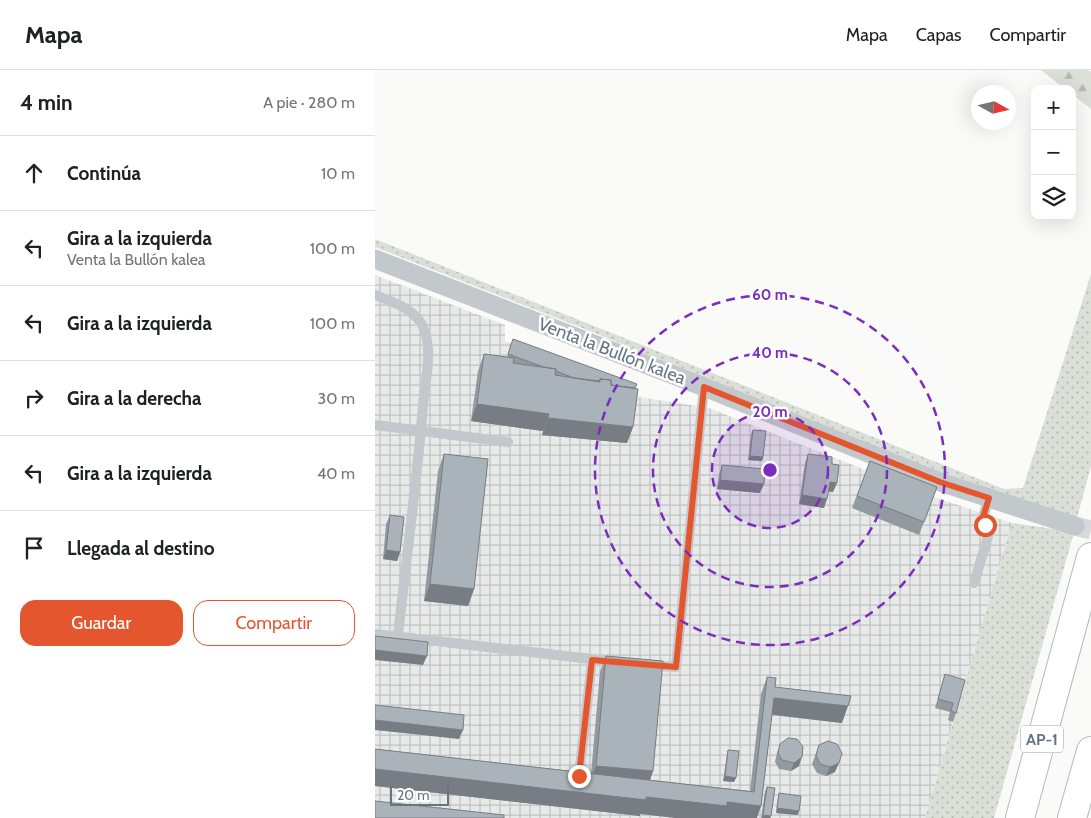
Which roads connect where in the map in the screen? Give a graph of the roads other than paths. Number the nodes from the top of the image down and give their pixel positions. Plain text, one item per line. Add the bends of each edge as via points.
1 (375, 260) edge
2 (375, 295) edge
3 (704, 387) junction
4 (375, 426) edge
5 (421, 430) junction
6 (508, 442) dead end
7 (989, 498) junction
8 (1075, 526) tunnel mouth
9 (1091, 557) edge
10 (974, 583) dead end
11 (375, 634) edge
12 (397, 636) junction
13 (592, 660) junction
14 (1091, 751) edge
15 (559, 774) edge
16 (1020, 818) edge
17 (1072, 818) edge

1 - 3 street, Venta la Bullón kalea
2 - 5 lane via 402,306 423,328 428,347
3 - 7 street, Venta la Bullón kalea via 940,482
3 - 13 lane via 676,667
4 - 5 lane
5 - 6 lane
5 - 12 lane
7 - 8 street, Venta la Bullón kalea
7 - 10 lane via 982,520 989,534
9 - 16 highway, AP-1
11 - 12 lane
12 - 13 lane
13 - 15 lane via 579,776
14 - 17 highway

